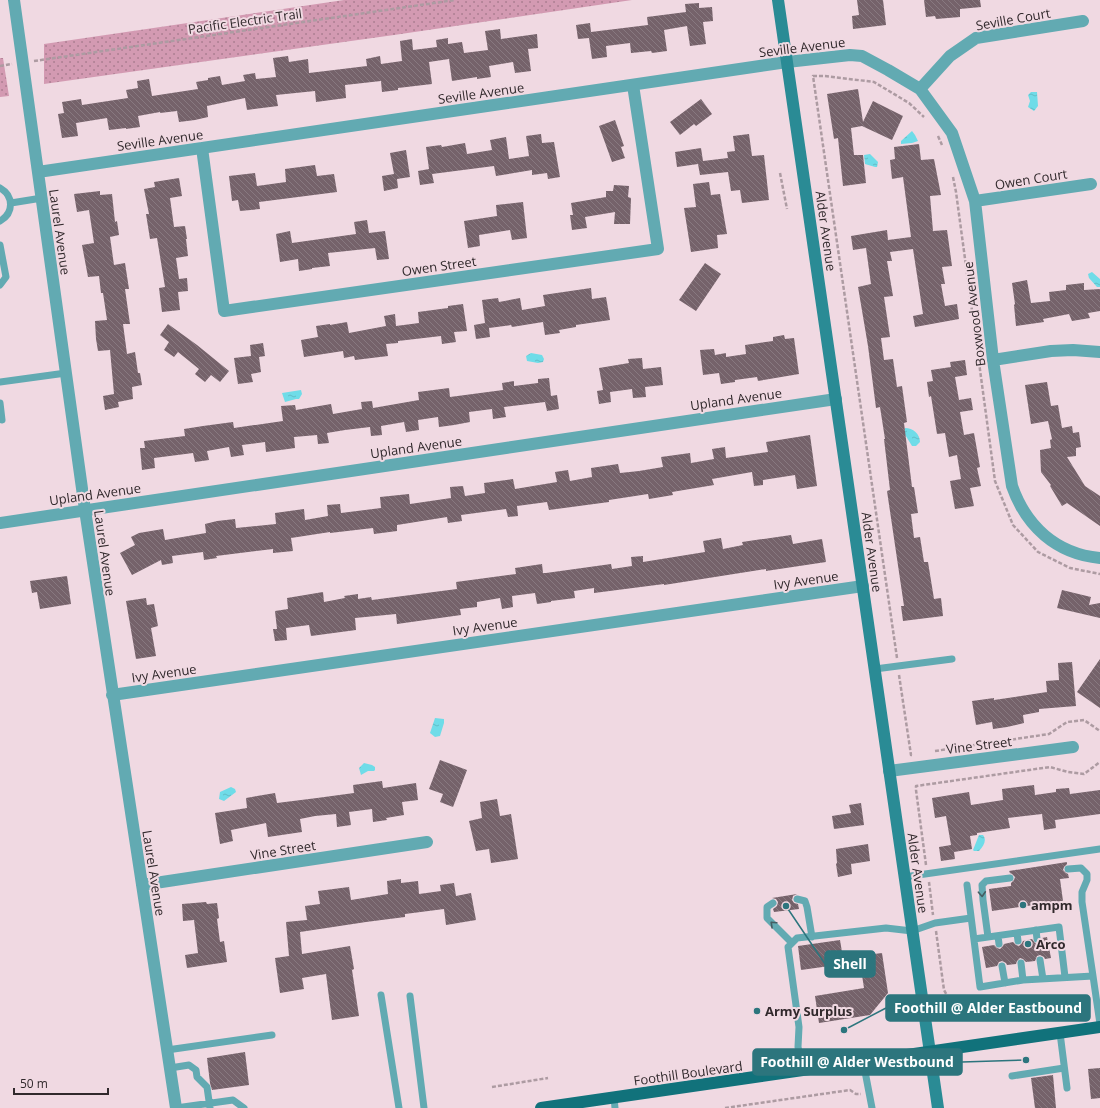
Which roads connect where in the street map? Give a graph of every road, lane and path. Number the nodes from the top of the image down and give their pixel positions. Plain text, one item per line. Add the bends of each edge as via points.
1 (14, 0) edge
2 (456, 0) edge
3 (778, 0) edge
4 (1083, 22) dead end
5 (38, 61) dead end
6 (787, 62) junction
7 (7, 65) dead end
8 (0, 66) edge
9 (633, 85) junction
10 (920, 89) junction
11 (928, 121) dead end
12 (936, 132) dead end
13 (942, 145) dead end
14 (202, 148) junction
15 (38, 172) junction
16 (952, 172) dead end
17 (780, 173) dead end
18 (1091, 184) dead end
19 (0, 188) edge
20 (42, 198) junction
21 (975, 201) junction
22 (11, 203) junction
23 (787, 209) dead end
24 (0, 221) edge
25 (0, 245) edge
26 (0, 285) edge
27 (1100, 352) edge
28 (993, 360) junction
29 (66, 373) junction
30 (0, 382) edge
31 (836, 399) junction
32 (0, 403) edge
33 (2, 420) dead end
34 (84, 510) junction
35 (0, 523) edge
36 (1100, 558) edge
37 (1100, 574) edge
38 (863, 586) junction
39 (952, 659) dead end
40 (898, 666) junction
41 (875, 669) junction
42 (112, 695) junction
43 (1100, 730) edge
44 (1073, 747) dead end
45 (934, 752) dead end
46 (918, 754) dead end
47 (889, 771) junction
48 (428, 842) dead end
49 (1100, 849) edge
50 (1068, 870) dead end
51 (904, 877) junction
52 (1010, 878) dead end
53 (142, 885) junction
54 (967, 885) dead end
55 (797, 899) dead end
56 (773, 903) dead end
57 (971, 918) junction
58 (1036, 930) junction
59 (912, 931) junction
60 (1017, 933) junction
61 (998, 936) junction
62 (812, 937) junction
63 (988, 937) junction
64 (1037, 938) dead end
65 (974, 939) junction
66 (1018, 941) dead end
67 (792, 943) junction
68 (999, 944) dead end
69 (1040, 960) dead end
70 (1021, 963) dead end
71 (1002, 966) dead end
72 (1093, 976) junction
73 (1066, 977) junction
74 (1043, 979) junction
75 (1023, 980) junction
76 (1005, 983) junction
77 (381, 995) dead end
78 (410, 996) dead end
79 (1100, 1026) edge
80 (1060, 1033) junction
81 (272, 1035) dead end
82 (167, 1050) junction
83 (930, 1052) junction
84 (862, 1061) junction
85 (170, 1068) junction
86 (1064, 1068) junction
87 (803, 1070) junction
88 (1012, 1076) dead end
89 (548, 1078) dead end
90 (492, 1087) dead end
91 (1067, 1088) dead end
92 (869, 1094) junction
93 (615, 1103) edge
94 (210, 1106) edge
95 (576, 1106) edge
96 (176, 1108) edge
97 (244, 1108) edge
98 (399, 1108) edge
99 (424, 1108) edge
100 (541, 1108) edge
101 (725, 1108) edge
102 (872, 1108) edge
103 (938, 1108) edge

1 - 15 street, Laurel Avenue
2 - 5 path, Pacific Electric Trail
3 - 6 main road, Alder Avenue
4 - 10 street, Seville Court via 976,38 950,56
6 - 9 street, Seville Avenue
6 - 10 street, Seville Avenue via 862,56
6 - 31 main road, Alder Avenue
7 - 8 path
9 - 14 street, Seville Avenue
9 - 14 street, Owen Street via 658,249 224,311
10 - 21 street, Boxwood Avenue via 952,133
11 - 40 path via 909,103 874,82 813,76
12 - 13 path
14 - 15 street, Seville Avenue
15 - 20 street, Laurel Avenue
16 - 37 path via 995,481 1013,525 1038,552 1070,568
17 - 23 path
18 - 21 street, Owen Court
19 - 22 lane via 6,192
20 - 22 lane
20 - 29 street, Laurel Avenue
21 - 28 street, Boxwood Avenue
22 - 24 lane via 9,213
25 - 26 lane via 6,277
27 - 28 street via 1051,351
28 - 36 street, Boxwood Avenue via 1012,486 1018,501 1027,517 1045,537 1072,552
29 - 30 lane
29 - 34 street, Laurel Avenue
31 - 34 street, Upland Avenue
31 - 38 main road, Alder Avenue
32 - 33 lane
34 - 35 street, Upland Avenue
34 - 42 street, Laurel Avenue
38 - 41 main road, Alder Avenue
38 - 42 street, Ivy Avenue
39 - 40 lane
40 - 41 lane
40 - 46 path via 911,755
41 - 47 main road, Alder Avenue
42 - 53 street, Laurel Avenue
43 - 45 path via 1084,720 1067,722 1049,734
44 - 47 street, Vine Street
47 - 51 main road, Alder Avenue
48 - 53 street, Vine Street
49 - 51 lane
50 - 72 lane via 1082,868 1087,874 1082,902
51 - 59 main road, Alder Avenue
52 -> 63 lane via 986,881 982,885
53 - 82 street, Laurel Avenue
54 - 57 lane
55 - 62 lane via 805,901
67 -> 56 lane via 767,918 766,907
57 - 59 lane via 935,923
57 - 65 lane
58 - 60 lane
58 - 64 lane
58 - 73 lane via 1059,927
59 - 62 lane via 886,928
59 - 83 main road, Alder Avenue
60 - 61 lane
60 - 66 lane
61 - 63 lane
61 - 68 lane
62 - 67 lane via 797,938
63 - 65 lane
65 - 76 lane via 980,987
67 - 87 lane via 788,947 799,1027 798,1047
69 - 74 lane
70 - 75 lane
71 - 76 lane
72 - 73 lane
72 - 79 lane
73 - 74 lane
74 - 75 lane
75 - 76 lane
77 - 98 lane
78 - 99 lane
79 - 80 main road, Foothill Boulevard
80 - 83 main road, Foothill Boulevard
80 - 86 lane
81 - 82 lane
82 - 85 street, Laurel Avenue
83 - 84 main road, Foothill Boulevard
83 - 103 main road, Alder Avenue
84 - 87 main road, Foothill Boulevard
84 - 92 lane
85 - 94 lane via 189,1065 196,1070 197,1076 207,1087
85 - 96 street, Laurel Avenue
86 - 88 lane
86 - 91 lane
87 - 93 main road, Foothill Boulevard
89 - 90 path
92 - 101 path via 856,1094 850,1090
92 - 102 lane
93 - 95 main road, Foothill Boulevard
94 - 96 lane
94 - 97 lane via 233,1100
95 - 100 main road, Foothill Boulevard

